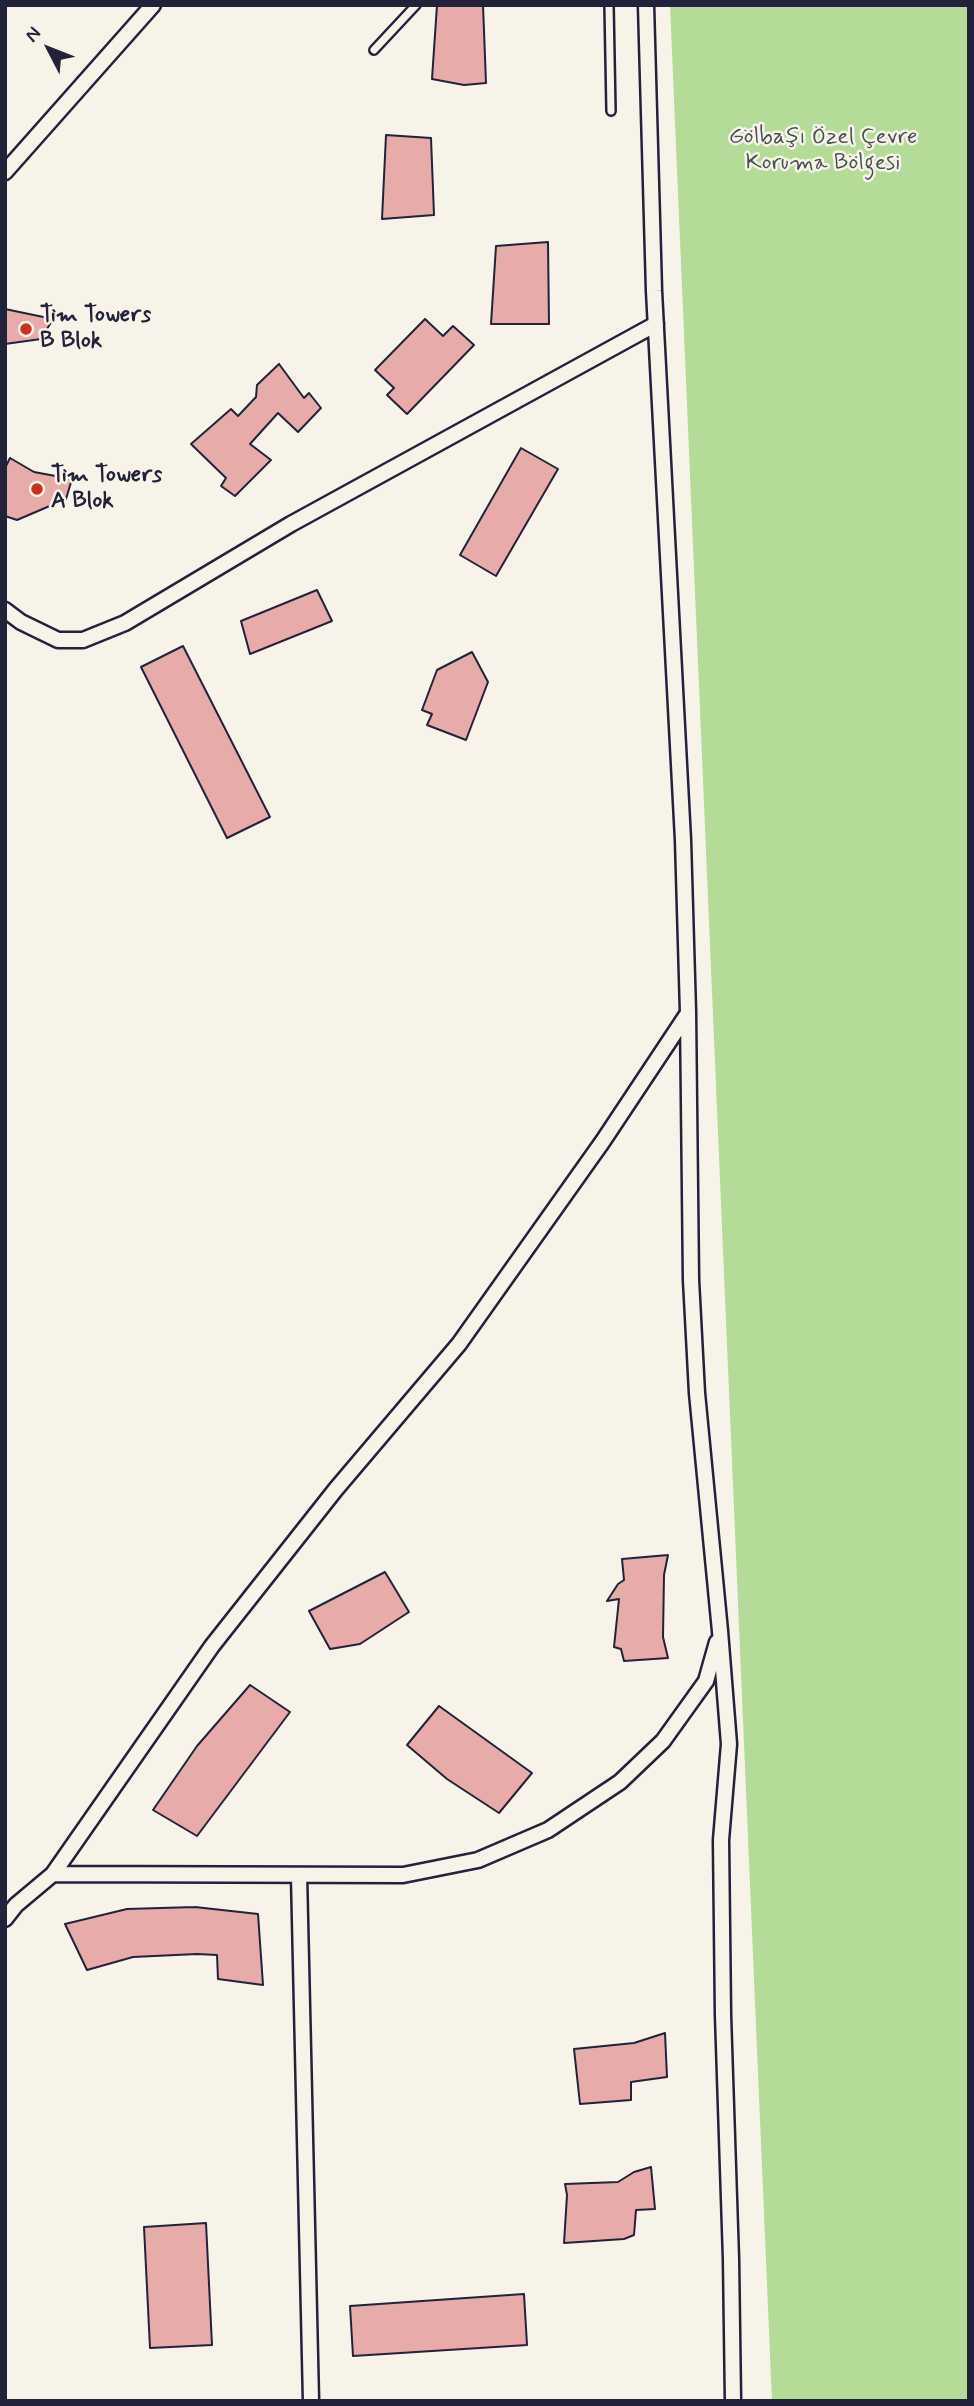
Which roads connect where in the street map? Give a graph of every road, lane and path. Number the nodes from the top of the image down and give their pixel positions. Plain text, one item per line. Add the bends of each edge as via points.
1 (153, 5) edge
2 (416, 5) edge
3 (610, 5) edge
4 (646, 5) edge
5 (657, 5) edge
6 (646, 29) junction
7 (374, 50) dead end
8 (611, 111) dead end
9 (5, 172) edge
10 (656, 324) junction
11 (5, 610) edge
12 (688, 1012) junction
13 (720, 1631) junction
14 (53, 1874) junction
15 (299, 1875) junction
16 (5, 1919) edge
17 (311, 2401) edge
18 (733, 2401) edge

1 - 9 street
2 - 7 lane
3 - 8 lane
4 - 6 street
5 - 6 street
6 - 10 street
10 - 11 street via 291,524 125,623 83,640 58,640
10 - 12 street
12 - 13 street via 689,1223 697,1393
12 - 14 street via 459,1344 212,1646
13 - 15 street via 706,1681 663,1741 620,1782 548,1830 478,1860 403,1875
13 - 18 street via 729,1744 721,1840
14 - 15 street
14 - 16 street
15 - 17 street

